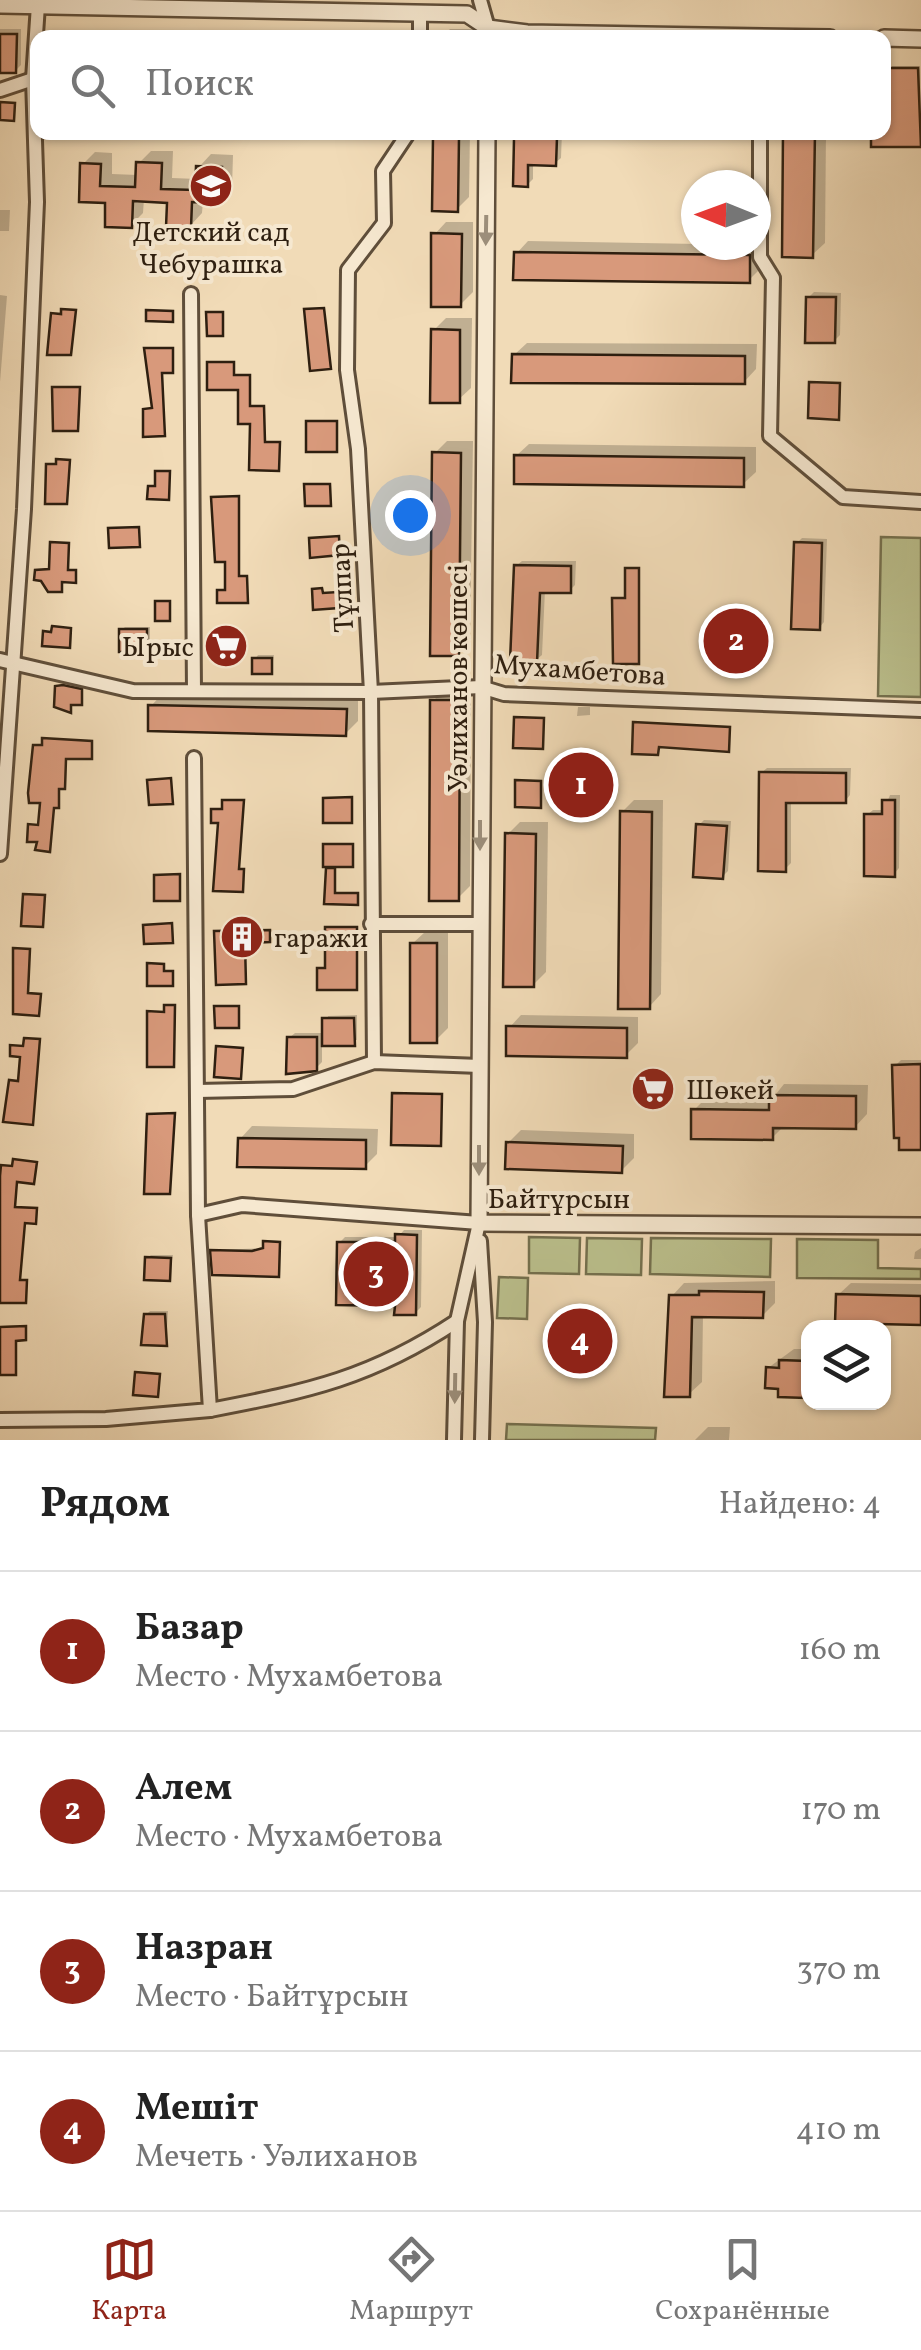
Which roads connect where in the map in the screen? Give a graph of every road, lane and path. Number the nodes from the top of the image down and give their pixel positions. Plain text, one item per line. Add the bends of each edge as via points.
1 (480, 0) edge
2 (0, 5) edge
3 (38, 5) junction
4 (420, 13) junction
5 (36, 30) edge
6 (420, 30) edge
7 (485, 30) edge
8 (487, 30) edge
9 (891, 38) edge
10 (921, 39) edge
11 (30, 80) edge
12 (0, 90) edge
13 (34, 140) edge
14 (404, 140) edge
15 (487, 140) edge
16 (760, 140) edge
17 (191, 294) dead end
18 (921, 502) edge
19 (7, 660) edge
20 (481, 687) junction
21 (194, 691) junction
22 (371, 692) junction
23 (921, 710) edge
24 (194, 758) dead end
25 (0, 854) edge
26 (372, 924) junction
27 (480, 924) junction
28 (374, 1062) junction
29 (480, 1066) junction
30 (197, 1090) junction
31 (198, 1215) junction
32 (479, 1223) junction
33 (921, 1226) edge
34 (457, 1322) junction
35 (210, 1410) junction
36 (0, 1420) edge
37 (454, 1440) edge
38 (482, 1440) edge

1 - 8 street
2 - 3 street
3 - 4 street
3 - 5 street
4 - 6 street
4 - 7 street via 467,14
9 - 10 street
11 - 12 street
13 - 19 street via 37,202
14 - 22 street, Тұлпар via 384,171 384,223 348,270 347,370 358,449
15 -> 20 street, Уәлиханов көшесі
16 - 18 street via 760,256 773,278 770,436 843,497
17 - 21 street
19 - 21 street, Мухамбетова via 133,691
19 - 25 street
20 - 22 street, Мухамбетова
20 - 23 street, Мухамбетова via 504,694
20 -> 27 street, Уәлиханов көшесі
21 - 22 street, Мухамбетова
22 - 26 street, Тұлпар
24 - 30 street
26 - 27 street
26 - 28 street, Тұлпар
27 - 29 street, Уәлиханов көшесі
28 - 29 street
28 - 30 street via 293,1090
29 -> 32 street, Уәлиханов көшесі
30 - 31 street
31 - 32 street, Байтұрсын via 242,1205
31 - 35 street
32 - 33 street, Байтұрсын
32 - 34 street
32 - 38 street
34 - 35 street via 356,1377
34 -> 37 street
35 - 36 street

